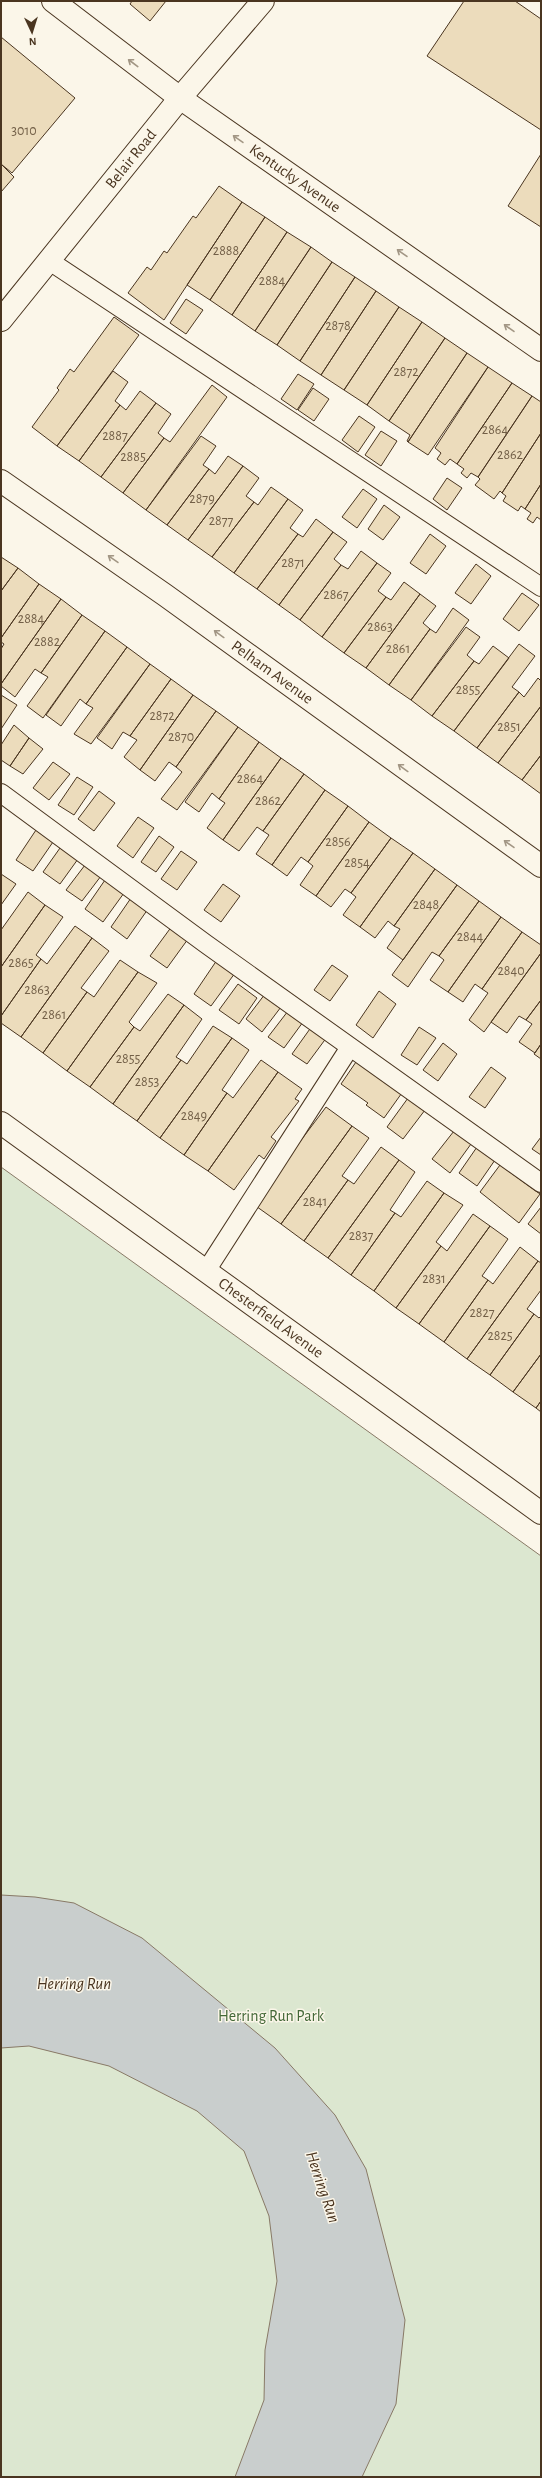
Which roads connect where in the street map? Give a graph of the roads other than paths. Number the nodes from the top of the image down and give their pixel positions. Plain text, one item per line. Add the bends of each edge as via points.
1 (53, 1) edge
2 (263, 1) edge
3 (180, 98) junction
4 (48, 260) junction
5 (1, 320) edge
6 (541, 350) edge
7 (1, 482) edge
8 (541, 587) edge
9 (1, 793) edge
10 (541, 866) edge
11 (350, 1047) junction
12 (1, 1123) edge
13 (541, 1183) edge
14 (206, 1271) junction
15 (541, 1513) edge

3 -> 1 street, Kentucky Avenue
2 - 3 street, Belair Road
3 - 4 street, Belair Road
6 -> 3 street, Kentucky Avenue
4 - 5 street, Belair Road
4 - 8 lane
10 -> 7 street, Pelham Avenue via 165,595
9 - 11 lane
11 - 13 lane
11 - 14 lane
12 - 14 street, Chesterfield Avenue
14 - 15 street, Chesterfield Avenue

